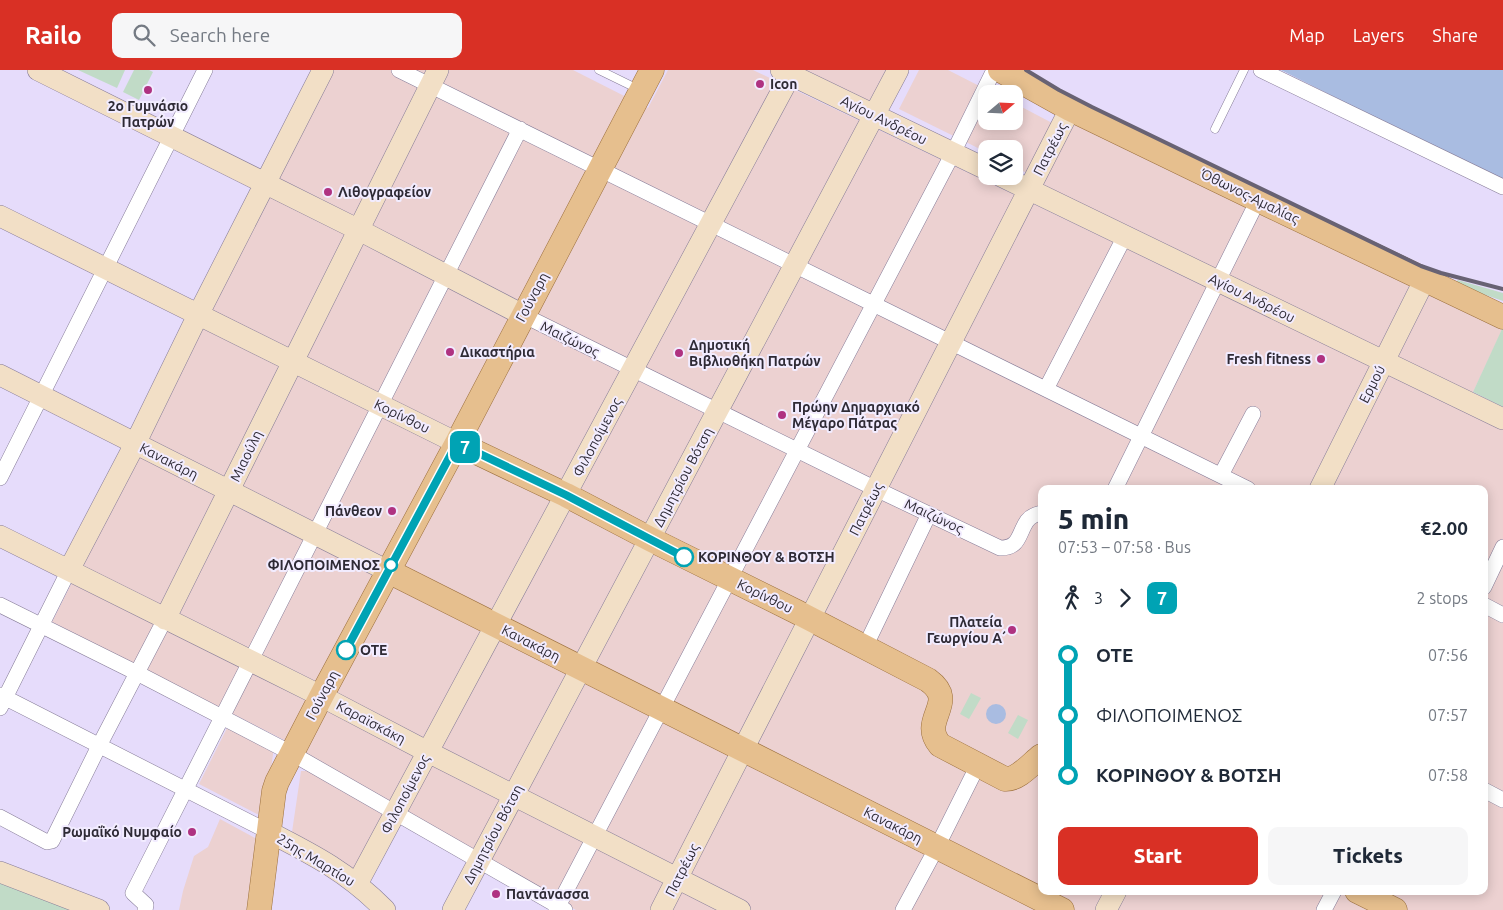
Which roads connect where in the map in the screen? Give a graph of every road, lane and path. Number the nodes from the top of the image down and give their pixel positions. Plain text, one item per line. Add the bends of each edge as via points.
1 (38, 70) edge
2 (205, 70) edge
3 (323, 70) edge
4 (400, 70) edge
5 (600, 70) edge
6 (652, 70) edge
7 (898, 70) edge
8 (994, 70) edge
9 (1000, 70) edge
10 (1244, 70) edge
11 (1261, 70) edge
12 (789, 72) edge
13 (434, 78) edge
14 (641, 91) junction
15 (1070, 109) junction
16 (874, 115) junction
17 (1215, 128) dead end
18 (520, 129) junction
19 (172, 137) junction
20 (952, 153) junction
21 (978, 165) edge
22 (600, 168) junction
23 (265, 183) junction
24 (1019, 185) edge
25 (1503, 187) edge
26 (1029, 190) junction
27 (1258, 200) junction
28 (0, 216) edge
29 (711, 223) junction
30 (358, 230) junction
31 (1125, 236) junction
32 (795, 265) junction
33 (106, 268) junction
34 (445, 275) junction
35 (1425, 279) junction
36 (1218, 282) junction
37 (874, 304) junction
38 (198, 314) junction
39 (523, 315) junction
40 (1503, 316) edge
41 (951, 342) junction
42 (293, 361) junction
43 (1384, 362) junction
44 (633, 370) junction
45 (0, 375) edge
46 (1046, 389) junction
47 (41, 396) junction
48 (380, 405) junction
49 (718, 411) junction
50 (1254, 414) dead end
51 (1503, 419) edge
52 (1142, 436) junction
53 (457, 443) junction
54 (135, 444) junction
55 (797, 450) junction
56 (1221, 475) junction
57 (0, 478) edge
58 (1117, 485) edge
59 (1240, 485) edge
60 (1322, 485) edge
61 (876, 489) junction
62 (229, 491) junction
63 (566, 495) junction
64 (929, 514) junction
65 (1038, 514) edge
66 (315, 534) junction
67 (0, 536) edge
68 (650, 539) junction
69 (1503, 547) edge
70 (69, 570) junction
71 (388, 571) junction
72 (729, 579) junction
73 (1488, 579) edge
74 (0, 605) edge
75 (1488, 607) edge
76 (1503, 615) edge
77 (165, 619) junction
78 (810, 619) junction
79 (496, 625) junction
80 (41, 626) junction
81 (865, 647) junction
82 (250, 662) junction
83 (581, 668) junction
84 (137, 673) junction
85 (321, 696) junction
86 (2, 700) edge
87 (662, 709) junction
88 (222, 718) junction
89 (99, 746) junction
90 (743, 750) junction
91 (428, 752) junction
92 (291, 753) junction
93 (1038, 758) edge
94 (978, 765) junction
95 (185, 790) junction
96 (1488, 792) edge
97 (514, 795) junction
98 (1503, 800) edge
99 (395, 813) junction
100 (0, 817) edge
101 (269, 832) junction
102 (595, 836) junction
103 (937, 847) junction
104 (478, 861) junction
105 (0, 872) edge
106 (677, 878) junction
107 (358, 884) junction
108 (1114, 895) edge
109 (1332, 895) edge
110 (1365, 895) edge
111 (560, 909) edge
112 (99, 910) edge
113 (145, 910) edge
114 (259, 910) edge
115 (385, 910) edge
116 (452, 910) edge
117 (661, 910) edge
118 (740, 910) edge
119 (903, 910) edge
120 (1062, 910) edge
121 (1106, 910) edge
122 (1324, 910) edge
123 (1395, 910) edge

1 - 19 main road, Μαιζώνος
2 - 19 street
3 - 23 main road
4 - 13 street
5 - 14 lane
6 - 14 main road, Γούναρη
7 - 16 main road, Δημητρίου Βότση
8 - 20 street
9 - 15 main road, Όθωνος-Αμαλίας
10 - 17 lane
11 - 25 street
12 - 16 main road, Αγίου Ανδρέου
12 - 29 main road, Φιλοποίμενος
13 - 18 street
13 - 30 main road, Μιαούλη
14 - 22 main road, Γούναρη
15 - 26 main road, Πατρέως
15 - 27 main road, Όθωνος-Αμαλίας
16 - 20 main road, Αγίου Ανδρέου
16 - 32 main road, Δημητρίου Βότση
18 - 22 street
18 - 34 street
19 - 23 main road, Μαιζώνος
19 - 33 street
20 - 21 main road, Αγίου Ανδρέου
20 - 37 street
22 - 29 street
22 - 39 main road, Γούναρη
23 - 30 main road, Μαιζώνος
23 - 38 main road
24 - 26 main road, Αγίου Ανδρέου
26 - 31 main road, Αγίου Ανδρέου
26 - 41 main road, Πατρέως
27 - 35 main road, Όθωνος-Αμαλίας
27 - 36 street
28 - 33 main road, Κορίνθου
29 - 32 street
29 - 44 main road, Φιλοποίμενος
30 - 34 main road, Μαιζώνος
30 - 42 main road, Μιαούλη
31 - 36 main road, Αγίου Ανδρέου
31 - 46 street
32 - 37 street
32 - 49 main road, Δημητρίου Βότση
33 - 38 main road, Κορίνθου
33 - 47 street
34 - 39 main road, Μαιζώνος
34 - 48 street
35 - 40 main road, Όθωνος-Αμαλίας
35 - 43 main road, Ερμού
36 - 43 main road, Αγίου Ανδρέου
36 - 52 street
37 - 41 street
37 - 55 street
38 - 42 main road, Κορίνθου
38 - 54 main road
39 - 44 street, Μαιζώνος
39 - 53 main road, Γούναρη
41 - 46 street
41 - 61 main road, Πατρέως
42 - 48 main road, Κορίνθου
42 - 62 main road, Μιαούλη
43 - 51 main road, Αγίου Ανδρέου
43 - 60 main road, Ερμού
44 - 49 street, Μαιζώνος
44 - 63 main road, Φιλοποίμενος
45 - 47 main road, Κανακάρη
46 - 52 street
47 - 54 main road, Κανακάρη
47 - 57 street
48 - 53 main road, Κορίνθου
48 - 66 street
49 - 55 street, Μαιζώνος
49 - 68 main road, Δημητρίου Βότση
50 - 56 street
52 - 56 street
52 - 58 street
53 - 63 main road, Κορίνθου
53 - 71 main road, Γούναρη
54 - 62 main road, Κανακάρη
54 - 70 main road
55 - 61 street, Μαιζώνος
55 - 72 street
56 - 59 street
61 - 64 street, Μαιζώνος
61 - 78 main road, Πατρέως
62 - 66 main road, Κανακάρη
62 - 77 main road, Μιαούλη
63 - 68 main road, Κορίνθου
63 - 79 main road, Φιλοποίμενος
64 - 65 street, Μαιζώνος via 1003,548 1015,543 1028,520
64 - 81 street
66 - 71 main road, Κανακάρη
66 - 82 street
67 - 70 main road, Καραϊσκάκη
68 - 72 main road, Κορίνθου
68 - 83 main road, Δημητρίου Βότση
69 - 73 street
70 - 77 main road, Καραϊσκάκη
70 - 80 street
71 - 79 main road, Κανακάρη
71 - 85 main road, Γούναρη
72 - 78 main road, Κορίνθου
72 - 87 street
74 - 80 street
75 - 76 street
77 - 82 main road, Καραϊσκάκη
77 - 84 street, Μιαούλη
78 - 81 main road, Κορίνθου
78 - 90 main road, Πατρέως
79 - 83 main road, Κανακάρη
79 - 91 main road, Φιλοποίμενος
80 - 84 street
80 - 86 street
81 - 94 main road, Κορίνθου via 934,685 941,702 934,722 936,740
82 - 85 main road, Καραϊσκάκη
82 - 88 street
83 - 87 main road, Κανακάρη
83 - 97 main road, Δημητρίου Βότση
84 - 88 street
84 - 89 street, Μιαούλη
85 - 91 main road, Καραϊσκάκη
85 - 92 main road, Γούναρη
86 - 89 street
87 - 90 main road, Κανακάρη
87 - 102 street
88 - 92 street
88 - 95 street
89 - 95 street via 156,781
89 - 100 street, Μιαούλη via 52,841 47,842
90 - 103 main road, Κανακάρη
90 - 106 main road, Πατρέως
91 - 97 main road, Καραϊσκάκη
91 - 99 main road, Φιλοποίμενος
92 - 99 street
92 - 101 main road, Γούναρη via 276,786
93 - 94 main road, Κορίνθου via 1010,779
94 - 103 street
95 - 101 street
95 - 113 street via 133,893 146,905
96 - 98 street
97 - 102 main road, Καραϊσκάκη
97 - 104 main road, Δημητρίου Βότση
99 - 104 street
99 - 107 main road, Φιλοποίμενος
101 - 107 main road, 25ης Μαρτίου via 317,857
101 - 114 main road, Γούναρη
102 - 106 main road, Καραϊσκάκη
102 - 111 street
103 - 119 street
103 - 120 main road, Κανακάρη
104 - 111 street
104 - 116 main road, Δημητρίου Βότση
105 - 112 main road
106 - 117 main road, Πατρέως
106 - 118 main road, Καραϊσκάκη
107 - 115 main road, 25ης Μαρτίου
108 - 121 main road
109 - 122 street
110 - 123 main road

